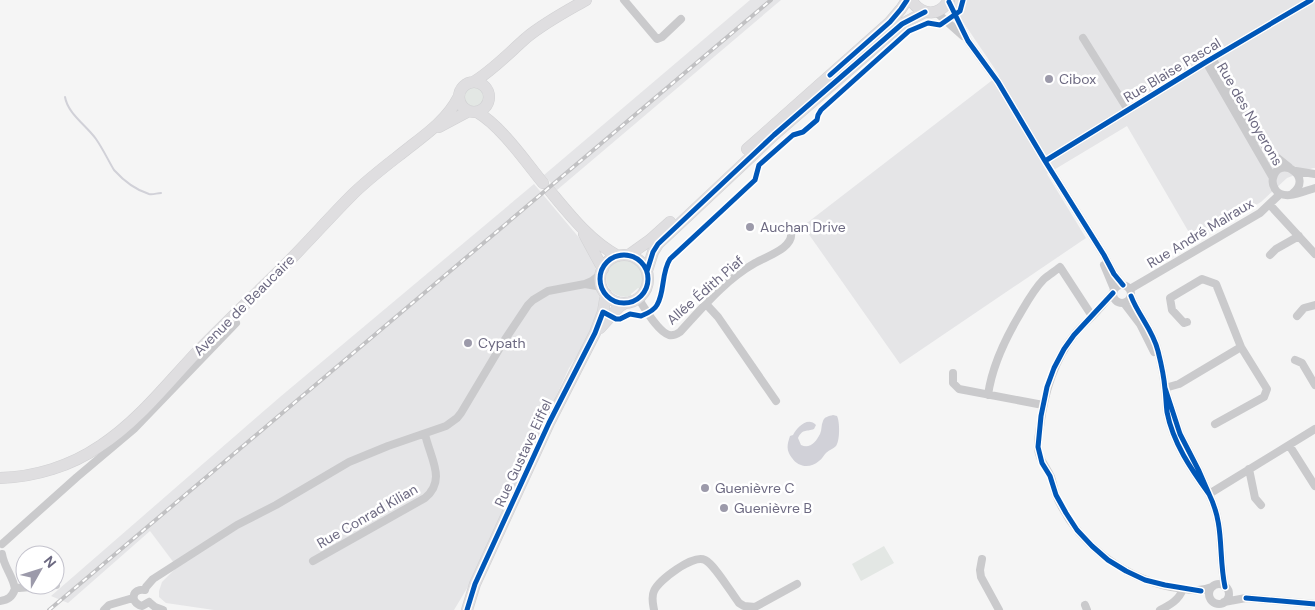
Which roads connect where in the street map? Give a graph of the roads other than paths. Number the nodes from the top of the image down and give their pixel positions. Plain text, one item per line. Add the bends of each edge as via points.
1 (586, 0) edge
2 (624, 0) edge
3 (907, 0) edge
4 (912, 0) edge
5 (1311, 0) edge
6 (949, 1) edge
7 (931, 12) junction
8 (681, 19) dead end
9 (1083, 38) dead end
10 (968, 41) junction
11 (504, 59) junction
12 (1209, 60) junction
13 (475, 81) junction
14 (488, 90) junction
15 (458, 98) junction
16 (488, 103) junction
17 (1128, 110) junction
18 (473, 112) junction
19 (501, 133) junction
20 (426, 134) junction
21 (1045, 161) junction
22 (1292, 169) junction
23 (1315, 174) edge
24 (1273, 178) junction
25 (1315, 188) edge
26 (1280, 194) junction
27 (1292, 194) junction
28 (1270, 205) junction
29 (578, 224) junction
30 (791, 232) dead end
31 (1299, 236) junction
32 (1095, 242) junction
33 (1315, 254) edge
34 (1270, 255) dead end
35 (624, 256) junction
36 (647, 271) junction
37 (602, 272) junction
38 (585, 284) junction
39 (1128, 290) junction
40 (604, 291) junction
41 (1117, 297) junction
42 (638, 298) junction
43 (625, 303) junction
44 (706, 304) junction
45 (1315, 305) edge
46 (1094, 313) junction
47 (1297, 316) dead end
48 (1187, 322) dead end
49 (236, 323) dead end
50 (595, 333) junction
51 (1241, 347) junction
52 (1295, 360) dead end
53 (1160, 365) junction
54 (953, 374) dead end
55 (1315, 385) edge
56 (1165, 388) junction
57 (988, 395) junction
58 (776, 401) dead end
59 (1043, 406) junction
60 (1215, 424) dead end
61 (1315, 429) edge
62 (425, 434) junction
63 (1289, 445) junction
64 (1249, 469) junction
65 (0, 478) edge
66 (1315, 486) edge
67 (1208, 494) junction
68 (1261, 505) dead end
69 (1, 543) edge
70 (1, 555) edge
71 (982, 560) dead end
72 (313, 561) dead end
73 (1221, 564) junction
74 (475, 584) junction
75 (797, 584) dead end
76 (1213, 586) junction
77 (1226, 588) junction
78 (1183, 589) junction
79 (145, 590) junction
80 (14, 591) joint
81 (1201, 591) junction
82 (134, 598) junction
83 (1246, 598) junction
84 (1210, 599) junction
85 (0, 601) edge
86 (148, 602) junction
87 (1315, 604) edge
88 (1221, 605) edge
89 (104, 610) edge
90 (163, 610) edge
91 (458, 610) edge
92 (467, 610) edge
93 (654, 610) edge
94 (999, 610) edge
95 (1160, 610) edge
96 (1212, 610) edge

1 - 11 main road via 527,37
2 - 8 street via 657,39
3 - 35 main road via 890,22 768,129 650,240
4 - 7 main road via 920,9
5 - 12 street, Rue Blaise Pascal
6 - 7 main road
6 - 10 street
7 - 10 street
7 - 36 main road via 902,24 754,153 658,244
9 - 17 street
10 - 21 street via 998,82
11 - 13 main road
11 - 14 main road
12 - 17 street, Rue Blaise Pascal
12 - 22 street, Rue des Noyerons via 1253,130 1270,151
12 - 24 street, Rue des Noyerons
13 - 14 main road
13 - 15 main road via 464,84
14 - 16 main road
15 - 18 main road via 462,106
15 - 20 main road, Avenue de Beaucaire
16 - 18 main road via 484,109
16 - 19 main road
17 - 21 street, Rue Blaise Pascal
18 - 19 main road via 491,122
18 - 20 main road, Avenue de Beaucaire
19 - 29 main road
20 - 65 main road, Avenue de Beaucaire via 354,193 127,425 98,448 57,467 34,474
21 - 32 street
22 - 23 street
22 - 24 street via 1277,171
22 - 27 street via 1300,182
24 - 26 street via 1274,188
25 - 27 street
26 - 27 street
26 - 28 street, Rue André Malraux
28 - 31 street
28 - 39 street, Rue André Malraux
29 - 35 main road via 600,245
29 - 37 main road
30 - 44 street, Allée Édith Piaf via 787,245 745,269
31 - 33 street
31 - 34 street
32 - 39 street
32 - 41 street
35 - 36 main road via 638,259
35 - 37 main road via 609,260
36 - 42 main road via 648,283
37 - 38 street
37 - 40 main road
38 - 40 street
38 - 62 street via 548,291 533,300 520,315 457,418
39 - 41 street via 1128,300
39 - 41 street via 1118,286
39 - 53 street via 1154,339
40 - 43 main road via 614,300
40 - 50 main road, Rue Gustave Eiffel via 603,312
41 - 46 street
41 - 53 street via 1146,335
42 - 43 main road
42 - 44 street, Allée Édith Piaf via 655,323 672,335 680,332
43 - 50 main road, Rue Gustave Eiffel
44 - 58 street
45 - 47 street via 1304,308
46 - 57 street via 1060,267 1045,279 1012,326 998,356
46 - 59 street via 1064,349 1047,387
48 - 51 street via 1184,323 1172,310 1170,298 1202,279 1216,284
49 - 69 street, Avenue de Beaucaire via 134,429
50 - 74 main road, Rue Gustave Eiffel via 549,423
51 - 56 street via 1179,384
51 - 60 street via 1267,389 1264,397
52 - 55 street via 1302,363
53 - 56 street
54 - 57 street via 953,383 959,389
56 - 67 street via 1174,436
57 - 59 street
59 - 78 street via 1038,447 1042,462 1059,501 1077,530 1108,560 1126,571 1145,580
61 - 63 street
62 - 72 street, Rue Conrad Kilian via 437,476 430,494
62 - 79 street via 366,454 338,468 205,544 153,579
63 - 64 street
63 - 66 street
64 - 67 street
64 - 68 street via 1255,498
67 - 73 street via 1220,529
69 - 70 street via 4,549
70 - 80 street via 14,580
71 - 94 street via 981,577
73 - 76 street
73 - 77 street
74 - 91 main road, Rue Gustave Eiffel
74 - 92 main road, Rue Gustave Eiffel
75 - 93 street via 755,607 744,606 709,562 701,558 690,561 657,585 652,596
76 - 77 street
76 - 81 street
76 - 84 street via 1209,592
77 - 83 street
77 - 88 street via 1228,598
78 - 81 street
78 - 95 street via 1180,596
79 - 82 street via 140,589
79 - 86 street via 150,595
80 - 85 street via 7,600
81 - 84 street
82 - 86 street via 139,606
82 - 89 street via 109,605
83 - 87 street via 1272,604
83 - 88 street
84 - 88 street
84 - 96 street
86 - 90 street

